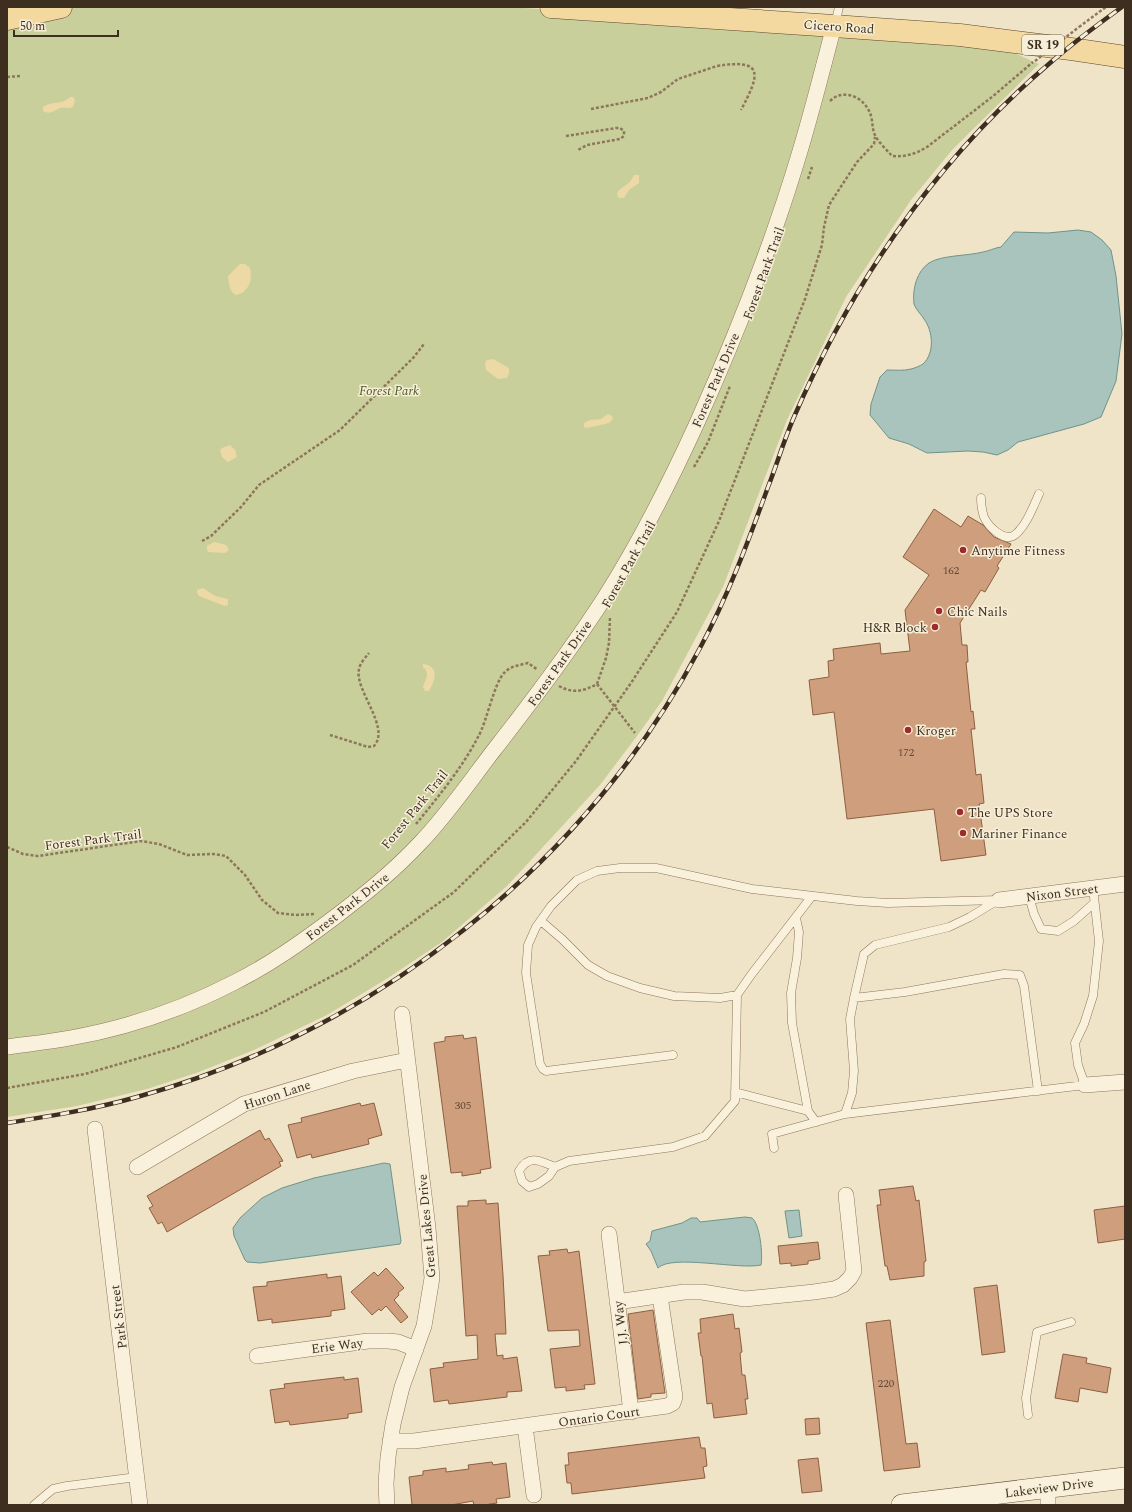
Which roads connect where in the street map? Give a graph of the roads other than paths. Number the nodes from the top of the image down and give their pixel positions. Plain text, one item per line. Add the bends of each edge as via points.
1 (61, 7) edge
2 (551, 7) edge
3 (837, 16) edge
4 (7, 19) edge
5 (1125, 57) edge
6 (1039, 494) dead end
7 (981, 498) dead end
8 (1125, 884) edge
9 (812, 896) junction
10 (1029, 896) junction
11 (1094, 896) junction
12 (999, 900) junction
13 (796, 918) junction
14 (541, 921) junction
15 (737, 996) junction
16 (854, 998) junction
17 (402, 1014) dead end
18 (7, 1047) edge
19 (673, 1056) dead end
20 (407, 1060) junction
21 (1125, 1082) edge
22 (1085, 1085) junction
23 (1038, 1091) junction
24 (735, 1092) junction
25 (808, 1111) junction
26 (845, 1114) junction
27 (816, 1122) junction
28 (95, 1130) dead end
29 (774, 1148) dead end
30 (137, 1167) dead end
31 (555, 1167) dead end
32 (846, 1195) dead end
33 (609, 1234) dead end
34 (660, 1296) junction
35 (617, 1302) junction
36 (1071, 1322) dead end
37 (416, 1350) junction
38 (257, 1356) dead end
39 (631, 1412) junction
40 (1028, 1415) dead end
41 (525, 1426) junction
42 (390, 1440) junction
43 (137, 1476) junction
44 (1125, 1478) edge
45 (534, 1495) dead end
46 (1048, 1496) edge
47 (34, 1505) edge
48 (140, 1505) edge
49 (387, 1505) edge
50 (906, 1505) edge

1 - 4 main road
2 - 3 main road, Cicero Road / SR 19
3 - 5 main road, Cicero Road / SR 19
3 - 18 street, Forest Park Drive via 781,211 744,313 676,469 606,595 549,678 447,811 421,842 387,875 309,936 270,963 236,982 164,1013 113,1028 70,1038
6 - 7 lane via 1027,518 1014,536 1010,537 1004,536 988,524
8 - 11 street, Nixon Street
9 - 12 lane via 888,903
9 - 13 lane
9 - 14 lane via 752,889 656,868 620,868 597,871 577,880 551,906
10 - 11 street, Nixon Street
10 - 11 lane via 1041,929 1058,931 1074,921
10 - 12 street, Nixon Street
11 - 22 lane via 1099,941 1093,996 1075,1043 1078,1065
12 - 16 lane via 949,927 876,945 864,954
13 - 15 lane
13 - 25 lane via 799,932 791,993 792,1023
14 - 15 lane via 588,965 607,976 640,988 674,996
14 - 19 lane via 528,945 526,973 542,1069
15 - 24 lane
16 - 23 lane via 905,992 1004,974 1020,975 1024,986
16 - 26 lane via 850,1019 854,1071 852,1093
17 - 20 street, Great Lakes Drive
20 - 30 street, Huron Lane via 353,1072 244,1104
20 - 37 street, Great Lakes Drive via 432,1278 424,1326
21 - 22 street
22 - 23 lane
23 - 26 lane
24 - 25 lane
24 - 31 lane via 735,1101 706,1136 673,1147 568,1161
25 - 27 lane
26 - 27 lane
27 - 29 lane via 772,1134
28 - 43 street, Park Street
32 - 34 street via 854,1271 844,1285 814,1292 745,1299 702,1292
33 - 35 street, J.J. Way
34 - 35 street
34 - 39 street, Ontario Court via 675,1397 673,1403 667,1406
35 - 39 street, J.J. Way
36 - 40 lane via 1037,1332 1026,1398
37 - 38 street, Erie Way via 398,1342 381,1341
37 - 42 street, Great Lakes Drive via 402,1387
39 - 41 street, Ontario Court
41 - 42 street, Ontario Court via 414,1441
41 - 45 street
42 - 49 street, Great Lakes Drive via 386,1483
43 - 47 lane via 53,1489
43 - 48 street, Park Street
44 - 46 street, Lakeview Drive
46 - 50 street, Lakeview Drive

